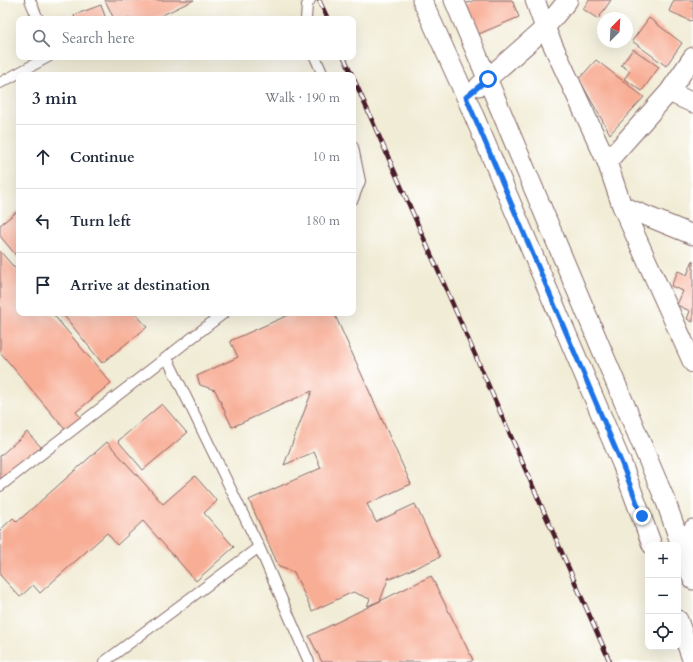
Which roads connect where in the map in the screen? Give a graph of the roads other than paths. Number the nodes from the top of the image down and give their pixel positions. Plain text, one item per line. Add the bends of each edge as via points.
1 (30, 0) edge
2 (310, 0) edge
3 (422, 0) edge
4 (454, 0) edge
5 (535, 0) edge
6 (568, 0) edge
7 (37, 16) edge
8 (306, 16) edge
9 (545, 28) junction
10 (693, 57) edge
11 (42, 60) edge
12 (316, 60) edge
13 (20, 72) edge
14 (322, 72) edge
15 (16, 74) edge
16 (488, 79) junction
17 (0, 83) edge
18 (669, 92) junction
19 (466, 97) junction
20 (693, 103) edge
21 (356, 162) edge
22 (606, 162) junction
23 (356, 191) edge
24 (622, 206) junction
25 (693, 235) edge
26 (220, 316) edge
27 (167, 358) junction
28 (693, 363) edge
29 (0, 486) edge
30 (688, 538) edge
31 (650, 539) edge
32 (258, 547) junction
33 (693, 580) edge
34 (681, 628) edge
35 (104, 662) edge
36 (309, 662) edge
37 (693, 662) edge

1 - 7 lane
2 - 8 lane
3 - 19 street
4 - 16 street
5 - 9 street
6 - 9 street
9 - 16 street
9 - 22 street
10 - 18 street
11 - 13 lane
12 - 14 lane
15 - 17 lane
16 - 19 street
16 - 30 street via 663,494
18 - 20 street
18 - 22 street
19 - 31 street via 622,464
21 - 23 lane via 360,181
22 - 24 street
24 - 25 street
24 - 28 street
26 - 27 lane
27 - 29 lane
27 - 32 lane
30 - 31 street
30 - 33 street
32 - 35 lane
32 - 36 lane
34 - 37 street

